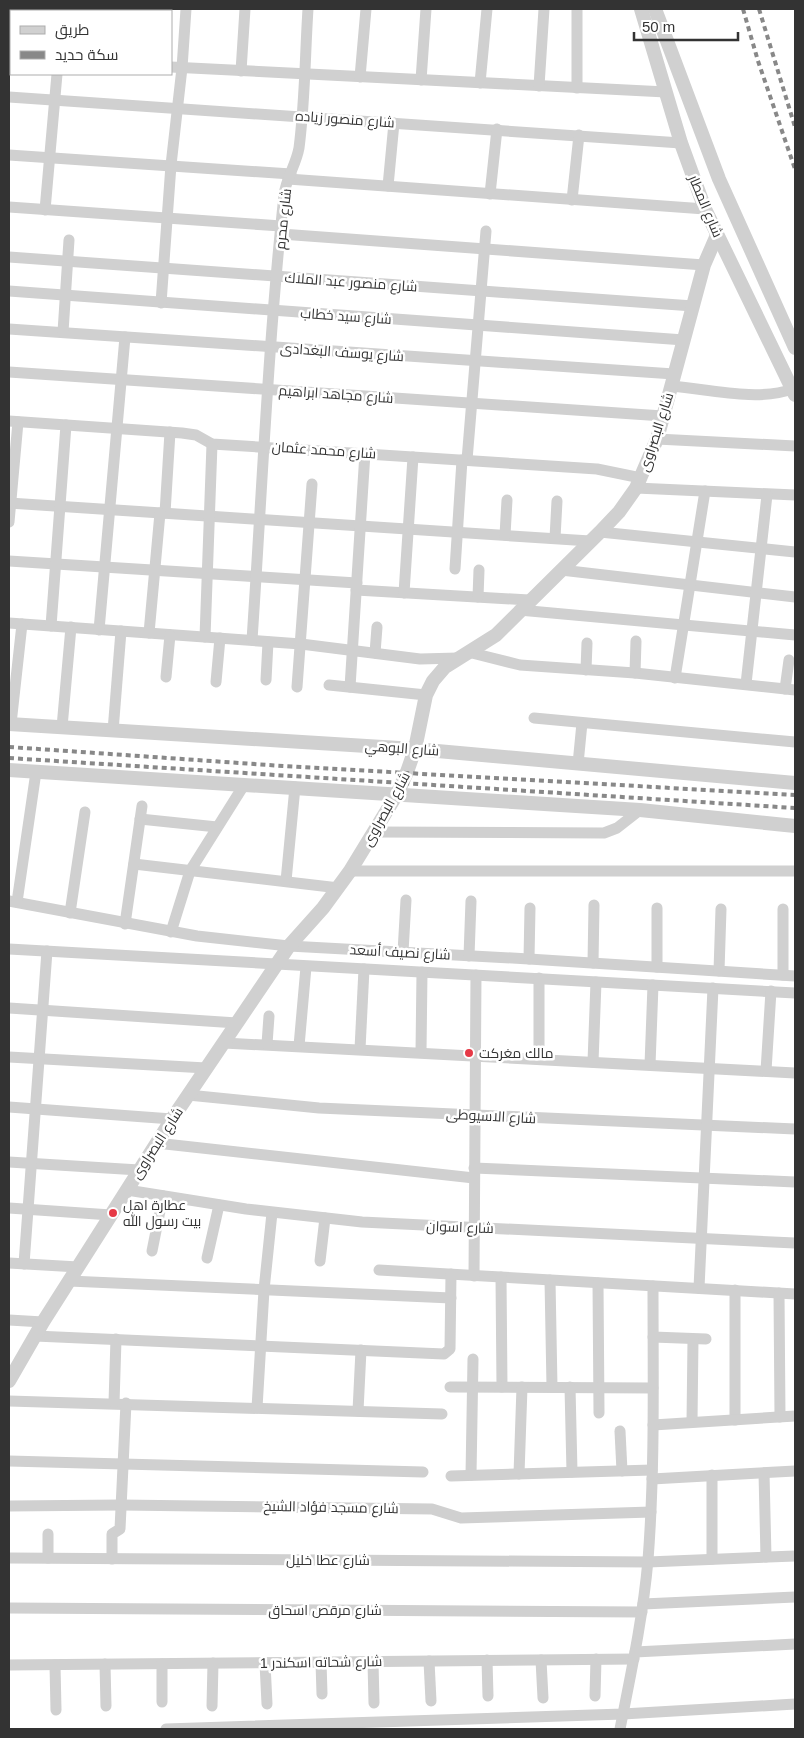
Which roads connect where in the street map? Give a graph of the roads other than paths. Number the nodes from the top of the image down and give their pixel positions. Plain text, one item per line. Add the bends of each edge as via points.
1 (186, 9) edge
2 (245, 9) edge
3 (308, 9) edge
4 (366, 9) edge
5 (426, 9) edge
6 (487, 9) edge
7 (544, 9) edge
8 (577, 9) edge
9 (641, 9) edge
10 (655, 9) edge
11 (177, 68) edge
12 (241, 71) junction
13 (57, 75) edge
14 (303, 75) junction
15 (360, 77) junction
16 (421, 80) junction
17 (480, 83) junction
18 (539, 86) junction
19 (577, 88) junction
20 (666, 92) junction
21 (9, 97) edge
22 (54, 100) junction
23 (178, 108) junction
24 (303, 117) junction
25 (394, 123) junction
26 (497, 129) junction
27 (579, 135) junction
28 (681, 143) junction
29 (9, 155) edge
30 (49, 157) junction
31 (171, 165) junction
32 (289, 176) junction
33 (388, 186) junction
34 (490, 194) junction
35 (572, 200) junction
36 (9, 207) edge
37 (705, 208) junction
38 (44, 210) junction
39 (167, 218) junction
40 (281, 230) junction
41 (486, 231) dead end
42 (717, 235) junction
43 (69, 240) dead end
44 (484, 249) junction
45 (9, 257) edge
46 (753, 258) junction
47 (68, 261) junction
48 (704, 264) junction
49 (163, 268) junction
50 (734, 268) junction
51 (277, 276) junction
52 (9, 291) edge
53 (481, 291) junction
54 (65, 295) junction
55 (161, 302) junction
56 (693, 306) junction
57 (274, 310) junction
58 (478, 325) junction
59 (9, 329) edge
60 (63, 332) junction
61 (125, 337) junction
62 (684, 340) junction
63 (271, 347) junction
64 (795, 348) edge
65 (475, 361) junction
66 (9, 372) edge
67 (121, 379) junction
68 (673, 380) junction
69 (269, 389) junction
70 (794, 392) edge
71 (472, 403) junction
72 (663, 416) junction
73 (13, 422) edge
74 (66, 425) junction
75 (117, 428) junction
76 (170, 432) junction
77 (657, 439) junction
78 (212, 444) junction
79 (265, 446) junction
80 (795, 446) edge
81 (365, 453) junction
82 (413, 457) junction
83 (464, 460) junction
84 (638, 483) junction
85 (312, 484) dead end
86 (705, 491) junction
87 (767, 495) junction
88 (795, 495) edge
89 (507, 500) dead end
90 (557, 501) dead end
91 (10, 503) edge
92 (60, 506) junction
93 (110, 510) junction
94 (162, 513) junction
95 (209, 516) junction
96 (260, 519) junction
97 (9, 522) edge
98 (310, 522) junction
99 (360, 526) junction
100 (408, 529) junction
101 (458, 532) junction
102 (506, 535) junction
103 (596, 537) junction
104 (555, 538) junction
105 (697, 542) junction
106 (761, 548) junction
107 (795, 552) edge
108 (9, 561) edge
109 (56, 564) junction
110 (104, 568) junction
111 (155, 570) junction
112 (455, 570) dead end
113 (480, 570) dead end
114 (561, 570) junction
115 (207, 573) junction
116 (256, 576) junction
117 (306, 579) junction
118 (690, 585) junction
119 (356, 587) junction
120 (756, 592) junction
121 (404, 593) junction
122 (478, 597) junction
123 (795, 597) edge
124 (524, 605) junction
125 (9, 623) edge
126 (22, 624) junction
127 (51, 626) junction
128 (684, 626) junction
129 (71, 627) junction
130 (377, 627) dead end
131 (98, 630) junction
132 (121, 631) junction
133 (752, 631) junction
134 (149, 633) junction
135 (170, 634) junction
136 (795, 635) edge
137 (205, 637) junction
138 (220, 638) junction
139 (252, 640) junction
140 (636, 641) dead end
141 (268, 642) junction
142 (587, 643) dead end
143 (301, 644) junction
144 (352, 650) junction
145 (375, 653) junction
146 (463, 655) junction
147 (789, 660) dead end
148 (586, 670) junction
149 (635, 674) junction
150 (166, 677) dead end
151 (675, 678) junction
152 (266, 680) dead end
153 (216, 682) dead end
154 (746, 684) junction
155 (329, 685) dead end
156 (297, 687) dead end
157 (350, 687) junction
158 (790, 689) edge
159 (426, 695) junction
160 (534, 718) dead end
161 (582, 723) junction
162 (10, 724) edge
163 (62, 727) junction
164 (113, 731) junction
165 (795, 742) edge
166 (415, 749) junction
167 (578, 764) junction
168 (9, 770) edge
169 (36, 772) junction
170 (795, 784) edge
171 (244, 785) junction
172 (295, 787) junction
173 (397, 794) junction
174 (142, 806) dead end
175 (640, 810) junction
176 (85, 812) dead end
177 (140, 819) junction
178 (795, 826) edge
179 (217, 827) junction
180 (374, 832) junction
181 (134, 864) junction
182 (190, 871) junction
183 (795, 871) edge
184 (350, 872) junction
185 (286, 881) junction
186 (339, 888) junction
187 (406, 900) dead end
188 (471, 901) dead end
189 (13, 902) edge
190 (594, 905) dead end
191 (530, 908) dead end
192 (657, 908) dead end
193 (721, 909) dead end
194 (784, 909) dead end
195 (70, 913) junction
196 (125, 924) junction
197 (171, 932) junction
198 (289, 946) junction
199 (9, 949) edge
200 (47, 951) junction
201 (403, 952) junction
202 (469, 956) junction
203 (528, 959) junction
204 (593, 963) junction
205 (277, 965) junction
206 (306, 967) junction
207 (657, 967) junction
208 (364, 969) junction
209 (719, 971) junction
210 (422, 972) junction
211 (476, 975) junction
212 (789, 976) edge
213 (539, 978) junction
214 (596, 982) junction
215 (653, 985) junction
216 (713, 988) junction
217 (771, 991) junction
218 (795, 993) edge
219 (9, 1008) edge
220 (42, 1010) junction
221 (269, 1016) dead end
222 (237, 1023) junction
223 (224, 1043) junction
224 (267, 1044) junction
225 (299, 1046) junction
226 (360, 1049) junction
227 (421, 1052) junction
228 (475, 1055) junction
229 (9, 1057) edge
230 (39, 1059) junction
231 (539, 1059) junction
232 (593, 1062) junction
233 (650, 1065) junction
234 (206, 1068) junction
235 (709, 1068) junction
236 (766, 1072) junction
237 (795, 1073) edge
238 (188, 1096) junction
239 (9, 1107) edge
240 (36, 1108) junction
241 (474, 1115) junction
242 (172, 1119) junction
243 (706, 1125) junction
244 (795, 1129) edge
245 (156, 1143) junction
246 (9, 1162) edge
247 (32, 1163) junction
248 (139, 1170) junction
249 (474, 1173) junction
250 (704, 1178) junction
251 (795, 1182) edge
252 (127, 1190) junction
253 (163, 1196) junction
254 (219, 1205) junction
255 (9, 1208) edge
256 (28, 1210) junction
257 (272, 1212) junction
258 (111, 1215) junction
259 (325, 1218) junction
260 (474, 1227) junction
261 (701, 1238) junction
262 (795, 1243) edge
263 (152, 1251) dead end
264 (207, 1258) dead end
265 (320, 1261) dead end
266 (9, 1263) edge
267 (24, 1264) junction
268 (78, 1267) junction
269 (380, 1270) dead end
270 (450, 1274) junction
271 (474, 1276) junction
272 (501, 1277) junction
273 (550, 1280) junction
274 (69, 1281) junction
275 (598, 1282) junction
276 (653, 1286) junction
277 (699, 1288) junction
278 (264, 1290) junction
279 (735, 1290) junction
280 (780, 1293) junction
281 (795, 1294) edge
282 (451, 1298) junction
283 (9, 1320) edge
284 (43, 1322) junction
285 (35, 1336) junction
286 (653, 1337) junction
287 (692, 1338) junction
288 (116, 1339) junction
289 (706, 1339) dead end
290 (260, 1346) junction
291 (361, 1350) junction
292 (473, 1359) dead end
293 (10, 1379) edge
294 (450, 1387) dead end
295 (472, 1387) junction
296 (502, 1387) junction
297 (522, 1387) junction
298 (552, 1387) junction
299 (570, 1387) junction
300 (598, 1387) junction
301 (653, 1388) junction
302 (9, 1400) edge
303 (120, 1403) junction
304 (257, 1408) junction
305 (358, 1411) junction
306 (599, 1413) dead end
307 (442, 1414) dead end
308 (795, 1416) edge
309 (780, 1417) junction
310 (735, 1420) junction
311 (692, 1422) junction
312 (653, 1425) junction
313 (620, 1431) dead end
314 (9, 1461) edge
315 (123, 1464) junction
316 (622, 1471) junction
317 (795, 1471) edge
318 (423, 1472) dead end
319 (572, 1472) junction
320 (764, 1473) junction
321 (519, 1474) junction
322 (652, 1474) junction
323 (471, 1475) junction
324 (451, 1476) dead end
325 (712, 1476) junction
326 (121, 1505) junction
327 (9, 1506) edge
328 (651, 1512) junction
329 (48, 1534) dead end
330 (795, 1556) edge
331 (766, 1557) junction
332 (9, 1558) edge
333 (48, 1558) junction
334 (112, 1559) junction
335 (712, 1559) junction
336 (648, 1562) junction
337 (795, 1597) edge
338 (9, 1608) edge
339 (642, 1608) junction
340 (795, 1644) edge
341 (634, 1656) junction
342 (596, 1659) junction
343 (487, 1660) junction
344 (541, 1660) junction
345 (429, 1661) junction
346 (322, 1662) junction
347 (373, 1662) junction
348 (212, 1663) junction
349 (265, 1663) junction
350 (106, 1664) junction
351 (162, 1664) junction
352 (9, 1665) edge
353 (56, 1665) junction
354 (322, 1694) dead end
355 (488, 1696) dead end
356 (595, 1696) dead end
357 (543, 1698) dead end
358 (431, 1701) dead end
359 (162, 1702) dead end
360 (374, 1703) dead end
361 (267, 1704) dead end
362 (795, 1704) edge
363 (106, 1706) dead end
364 (212, 1706) dead end
365 (56, 1710) dead end
366 (623, 1714) junction
367 (166, 1729) edge
368 (620, 1729) edge

1 - 11 street
2 - 12 street
3 - 14 street, شارع محرم
4 - 15 street
5 - 16 street
6 - 17 street
7 - 18 street
8 - 19 street
9 - 20 street, شارع المطار
10 - 46 street, شارع المطار via 718,180
11 - 12 street
11 - 23 street
12 - 14 street
13 - 22 street
14 - 15 street
14 - 24 street, شارع محرم
15 - 16 street
16 - 17 street
17 - 18 street
18 - 19 street
19 - 20 street
20 - 28 street, شارع المطار
21 - 22 street, شارع منصور زياده
22 - 23 street, شارع منصور زياده
22 - 30 street
23 - 24 street, شارع منصور زياده
23 - 31 street
24 - 25 street, شارع منصور زياده
24 - 32 street, شارع محرم via 297,160
25 - 26 street, شارع منصور زياده
25 - 33 street
26 - 27 street, شارع منصور زياده
26 - 34 street
27 - 28 street, شارع منصور زياده
27 - 35 street
28 - 37 street, شارع المطار
29 - 30 street
30 - 31 street
30 - 38 street
31 - 32 street
31 - 39 street
32 - 33 street
32 - 40 street, شارع محرم
33 - 34 street
34 - 35 street
35 - 37 street
36 - 38 street
37 - 42 street, شارع المطار
38 - 39 street
39 - 40 street
39 - 49 street
40 - 44 street
40 - 51 street, شارع محرم
41 - 44 street
42 - 48 street, شارع البصراوى
42 - 50 street, شارع المطار
43 - 47 street
44 - 48 street
44 - 53 street
45 - 47 street, شارع منصور عبد الملاك
46 - 50 street
46 - 64 street, شارع المطار
47 - 49 street, شارع منصور عبد الملاك
47 - 54 street
48 - 56 street, شارع البصراوى
49 - 51 street, شارع منصور عبد الملاك
49 - 55 street
50 - 70 street, شارع المطار
51 - 53 street, شارع منصور عبد الملاك
51 - 57 street, شارع محرم
52 - 54 street, شارع سيد خطاب
53 - 56 street, شارع منصور عبد الملاك
53 - 58 street
54 - 55 street, شارع سيد خطاب
54 - 60 street
55 - 57 street, شارع سيد خطاب
56 - 62 street, شارع البصراوى
57 - 58 street, شارع سيد خطاب
57 - 63 street, شارع محرم
58 - 62 street, شارع سيد خطاب
58 - 65 street
59 - 60 street, شارع يوسف البغدادى
60 - 61 street, شارع يوسف البغدادى
61 - 63 street, شارع يوسف البغدادى
61 - 67 street
62 - 68 street, شارع البصراوى
63 - 65 street, شارع يوسف البغدادى
63 - 69 street, شارع محرم
65 - 68 street, شارع يوسف البغدادى
65 - 71 street
66 - 67 street, شارع مجاهد ابراهيم
67 - 69 street, شارع مجاهد ابراهيم
67 - 75 street
68 - 70 street, شارع يوسف البغدادى via 758,394
68 - 72 street, شارع البصراوى
69 - 71 street, شارع مجاهد ابراهيم
69 - 79 street, شارع محرم
71 - 72 street, شارع مجاهد ابراهيم
71 - 83 street
72 - 77 street, شارع البصراوى
73 - 74 street, شارع محمد عثمان
73 - 91 street
74 - 75 street, شارع محمد عثمان
74 - 92 street
75 - 76 street, شارع محمد عثمان
75 - 93 street
76 - 78 street, شارع محمد عثمان via 196,435
76 - 94 street
77 - 80 street
77 - 84 street, شارع البصراوى
78 - 79 street, شارع محمد عثمان
78 - 95 street
79 - 81 street, شارع محمد عثمان
79 - 96 street, شارع محرم
81 - 82 street, شارع محمد عثمان
81 - 99 street
82 - 83 street, شارع محمد عثمان
82 - 100 street
83 - 84 street, شارع محمد عثمان via 597,469
83 - 101 street
84 - 86 street, شارع محمد عثمان
84 - 103 street, شارع البصراوى via 619,512
85 - 98 street
86 - 87 street, شارع محمد عثمان
86 - 105 street
87 - 88 street, شارع محمد عثمان
87 - 106 street
89 - 102 street
90 - 104 street
91 - 92 street
91 - 97 street
92 - 93 street
92 - 109 street
93 - 94 street
93 - 110 street
94 - 95 street
94 - 111 street
95 - 96 street
95 - 115 street
96 - 98 street
96 - 116 street, شارع محرم
98 - 99 street
98 - 117 street
99 - 100 street
99 - 119 street
100 - 101 street
100 - 121 street
101 - 102 street
101 - 112 street
102 - 104 street
103 - 104 street
103 - 105 street
103 - 114 street, شارع البصراوى
105 - 106 street
105 - 118 street
106 - 107 street
106 - 120 street
108 - 109 street
109 - 110 street
109 - 127 street
110 - 111 street
110 - 131 street
111 - 115 street
111 - 134 street
113 - 122 street
114 - 118 street
114 - 124 street, شارع البصراوى
115 - 116 street
115 - 137 street
116 - 117 street
116 - 139 street, شارع محرم
117 - 119 street
117 - 143 street
118 - 120 street
118 - 128 street
119 - 121 street
119 - 144 street
120 - 123 street
120 - 133 street
121 - 122 street
122 - 124 street
124 - 128 street
124 - 146 street, شارع البصراوى via 496,635
125 - 126 street
126 - 127 street
126 - 162 street
127 - 129 street
128 - 133 street
128 - 151 street
129 - 131 street
129 - 163 street
130 - 145 street
131 - 132 street
132 - 134 street
132 - 164 street
133 - 136 street
133 - 154 street
134 - 135 street
135 - 137 street
135 - 150 street
137 - 138 street
138 - 139 street
138 - 153 street
139 - 141 street
140 - 149 street
141 - 143 street
141 - 152 street
142 - 148 street
143 - 144 street
143 - 156 street
144 - 145 street
144 - 157 street
145 - 146 street via 420,659
146 - 148 street via 520,665
146 - 159 street, شارع البصراوى via 445,667
147 - 158 street
148 - 149 street
149 - 151 street
151 - 154 street
154 - 158 street
155 - 157 street
157 - 159 street
159 - 166 street, شارع البصراوى
160 - 161 street
161 - 165 street
161 - 167 street
162 - 163 street, شارع البوهي
163 - 164 street, شارع البوهي
164 - 166 street, شارع البوهي
166 - 167 street, شارع البوهي
166 - 173 street, شارع البصراوى
167 - 170 street, شارع البوهي
168 - 169 street
169 - 171 street
169 - 189 street
171 - 172 street
171 - 179 street
172 - 173 street
172 - 185 street
173 - 175 street
173 - 180 street, شارع البصراوى
174 - 177 street
175 - 178 street
175 - 180 street via 617,828 604,832
176 - 195 street
177 - 179 street
177 - 181 street
179 - 182 street
180 - 184 street, شارع البصراوى
181 - 182 street
181 - 196 street
182 - 185 street
182 - 197 street
183 - 184 street
184 - 186 street, شارع البصراوى
185 - 186 street
186 - 198 street, شارع البصراوى
187 - 201 street
188 - 202 street
189 - 195 street, شارع نصيف أسعد
190 - 204 street
191 - 203 street
192 - 207 street
193 - 209 street
194 - 212 street
195 - 196 street, شارع نصيف أسعد
196 - 197 street, شارع نصيف أسعد
197 - 198 street, شارع نصيف أسعد
198 - 201 street, شارع نصيف أسعد
198 - 205 street, شارع البصراوى
199 - 200 street, شارع نصيف أسعد
200 - 205 street, شارع نصيف أسعد
200 - 220 street
201 - 202 street, شارع نصيف أسعد
202 - 203 street, شارع نصيف أسعد
203 - 204 street, شارع نصيف أسعد
204 - 207 street, شارع نصيف أسعد
205 - 206 street, شارع نصيف أسعد
205 - 222 street, شارع البصراوى
206 - 208 street, شارع نصيف أسعد
206 - 225 street
207 - 209 street, شارع نصيف أسعد
208 - 210 street, شارع نصيف أسعد
208 - 226 street
209 - 212 street, شارع نصيف أسعد
210 - 211 street, شارع نصيف أسعد
210 - 227 street
211 - 213 street, شارع نصيف أسعد
211 - 228 street
213 - 214 street, شارع نصيف أسعد
213 - 231 street
214 - 215 street, شارع نصيف أسعد
214 - 232 street
215 - 216 street, شارع نصيف أسعد
215 - 233 street
216 - 217 street, شارع نصيف أسعد
216 - 235 street
217 - 218 street, شارع نصيف أسعد
217 - 236 street
219 - 220 street
220 - 222 street
220 - 230 street
221 - 224 street
222 - 223 street, شارع البصراوى
223 - 224 street
223 - 234 street, شارع البصراوى
224 - 225 street
225 - 226 street
226 - 227 street
227 - 228 street
228 - 231 street
228 - 241 street
229 - 230 street
230 - 234 street
230 - 240 street
231 - 232 street
232 - 233 street
233 - 235 street
234 - 238 street, شارع البصراوى
235 - 236 street
235 - 243 street
236 - 237 street
238 - 241 street, شارع الاسيوطى via 307,1108
238 - 242 street, شارع البصراوى
239 - 240 street
240 - 242 street
240 - 247 street
241 - 243 street, شارع الاسيوطى
241 - 249 street
242 - 245 street, شارع البصراوى
243 - 244 street, شارع الاسيوطى
243 - 250 street
245 - 248 street, شارع البصراوى
245 - 249 street
246 - 247 street
247 - 248 street
247 - 256 street
248 - 252 street, شارع البصراوى
249 - 250 street
249 - 260 street
250 - 251 street
250 - 261 street
252 - 253 street, شارع اسوان
252 - 258 street, شارع البصراوى
253 - 254 street, شارع اسوان
253 - 263 street
254 - 257 street, شارع اسوان
254 - 264 street
255 - 256 street
256 - 258 street
256 - 267 street
257 - 259 street, شارع اسوان
257 - 278 street
258 - 268 street, شارع البصراوى
259 - 260 street, شارع اسوان
259 - 265 street
260 - 261 street, شارع اسوان
260 - 271 street
261 - 262 street, شارع اسوان
261 - 277 street
266 - 267 street
267 - 268 street
268 - 274 street, شارع البصراوى
269 - 270 street
270 - 271 street
270 - 282 street
271 - 272 street
272 - 273 street
272 - 296 street
273 - 275 street
273 - 298 street
274 - 278 street
274 - 284 street, شارع البصراوى
275 - 276 street
275 - 300 street
276 - 277 street
276 - 286 street
277 - 279 street
278 - 282 street
278 - 290 street
279 - 280 street
279 - 310 street
280 - 281 street
280 - 309 street
282 - 291 street via 448,1352
283 - 284 street
284 - 285 street, شارع البصراوى
285 - 288 street
285 - 293 street, شارع البصراوى
286 - 287 street
286 - 301 street
287 - 289 street
287 - 311 street
288 - 290 street
288 - 303 street
290 - 291 street
290 - 304 street
291 - 305 street
292 - 295 street
294 - 295 street
295 - 296 street
295 - 323 street
296 - 297 street
297 - 298 street
297 - 321 street
298 - 299 street
299 - 300 street
299 - 319 street
300 - 301 street
300 - 306 street
301 - 312 street
302 - 303 street
303 - 304 street
303 - 315 street
304 - 305 street
305 - 307 street
308 - 309 street
309 - 310 street
310 - 311 street
311 - 312 street
312 - 322 street
313 - 316 street
314 - 315 street
315 - 318 street
315 - 326 street
316 - 319 street
316 - 322 street
317 - 320 street
319 - 321 street
320 - 325 street
320 - 331 street
321 - 323 street
322 - 325 street
322 - 328 street
323 - 324 street
325 - 335 street
326 - 327 street, شارع مسجد فؤاد الشيخ
326 - 328 street, شارع مسجد فؤاد الشيخ via 432,1509 461,1518
326 - 334 street via 120,1529 112,1534
328 - 336 street
329 - 333 street
330 - 331 street, شارع عطا خليل
331 - 335 street, شارع عطا خليل
332 - 333 street, شارع عطا خليل
333 - 334 street, شارع عطا خليل
334 - 336 street, شارع عطا خليل
335 - 336 street, شارع عطا خليل
336 - 339 street
337 - 339 street, شارع مرقص اسحاق
338 - 339 street, شارع مرقص اسحاق
339 - 341 street
340 - 341 street, شارع شحاته اسكندر 1
341 - 342 street, شارع شحاته اسكندر 1
341 - 366 street
342 - 344 street, شارع شحاته اسكندر 1
342 - 356 street
343 - 344 street, شارع شحاته اسكندر 1
343 - 345 street, شارع شحاته اسكندر 1
343 - 355 street
344 - 357 street
345 - 347 street, شارع شحاته اسكندر 1
345 - 358 street
346 - 347 street, شارع شحاته اسكندر 1
346 - 349 street, شارع شحاته اسكندر 1
346 - 354 street
347 - 360 street
348 - 349 street, شارع شحاته اسكندر 1
348 - 351 street, شارع شحاته اسكندر 1
348 - 364 street
349 - 361 street
350 - 351 street, شارع شحاته اسكندر 1
350 - 353 street, شارع شحاته اسكندر 1
350 - 363 street
351 - 359 street
352 - 353 street, شارع شحاته اسكندر 1
353 - 365 street
362 - 366 street
366 - 367 street
366 - 368 street

